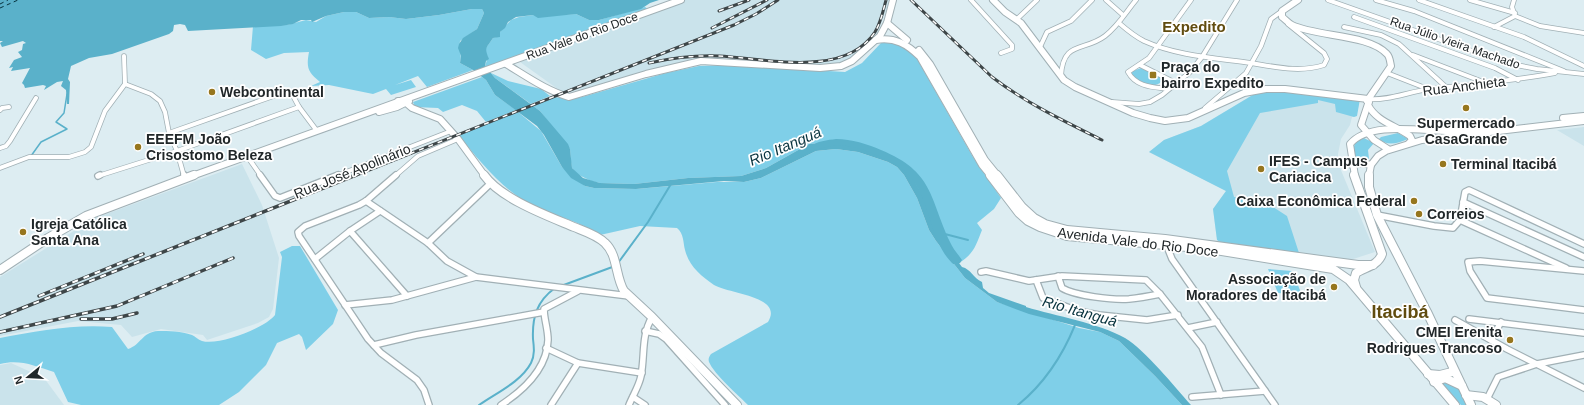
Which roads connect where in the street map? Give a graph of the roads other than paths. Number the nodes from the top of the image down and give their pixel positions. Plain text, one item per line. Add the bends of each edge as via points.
1 (681, 0) edge
2 (894, 0) edge
3 (971, 0) edge
4 (994, 0) edge
5 (1037, 0) edge
6 (1092, 0) edge
7 (1106, 0) edge
8 (1136, 0) edge
9 (1191, 0) edge
10 (1237, 0) edge
11 (1298, 0) edge
12 (1328, 0) edge
13 (1376, 0) edge
14 (1419, 0) edge
15 (1470, 0) edge
16 (1514, 0) edge
17 (1282, 11) junction
18 (1123, 15) junction
19 (1515, 15) junction
20 (1354, 17) dead end
21 (1017, 19) junction
22 (1384, 20) junction
23 (1287, 22) junction
24 (1119, 23) junction
25 (886, 25) junction
26 (1344, 27) dead end
27 (1381, 27) junction
28 (1494, 27) junction
29 (1371, 33) junction
30 (1584, 33) edge
31 (893, 35) junction
32 (878, 38) junction
33 (898, 40) junction
34 (907, 40) junction
35 (1158, 45) junction
36 (1040, 47) junction
37 (1001, 53) dead end
38 (1411, 54) junction
39 (124, 56) dead end
40 (1202, 57) junction
41 (1250, 63) junction
42 (1506, 63) junction
43 (506, 64) junction
44 (1140, 65) junction
45 (1584, 66) edge
46 (1495, 68) junction
47 (1560, 72) junction
48 (1387, 73) junction
49 (1572, 73) junction
50 (1584, 74) edge
51 (1061, 77) junction
52 (1518, 80) junction
53 (1176, 83) junction
54 (1486, 83) junction
55 (125, 84) junction
56 (1446, 87) junction
57 (1168, 89) junction
58 (1429, 89) junction
59 (422, 92) junction
60 (36, 98) dead end
61 (398, 101) junction
62 (1109, 101) junction
63 (1368, 101) junction
64 (406, 103) junction
65 (392, 106) junction
66 (9, 107) dead end
67 (299, 107) junction
68 (0, 110) edge
69 (421, 112) junction
70 (1200, 113) junction
71 (1584, 116) edge
72 (1378, 119) junction
73 (1362, 121) junction
74 (1584, 121) edge
75 (1396, 130) junction
76 (317, 131) junction
77 (451, 131) junction
78 (1368, 132) junction
79 (169, 133) junction
80 (1355, 138) junction
81 (458, 139) junction
82 (1374, 140) junction
83 (1409, 143) junction
84 (0, 148) edge
85 (1388, 150) junction
86 (177, 151) junction
87 (247, 156) junction
88 (1352, 165) junction
89 (1371, 165) junction
90 (0, 168) edge
91 (98, 176) dead end
92 (185, 179) junction
93 (491, 184) junction
94 (366, 201) junction
95 (1463, 202) junction
96 (380, 211) junction
97 (1377, 215) junction
98 (1460, 220) junction
99 (350, 231) junction
100 (1166, 242) junction
101 (428, 243) junction
102 (1584, 244) edge
103 (1584, 257) edge
104 (315, 259) junction
105 (1373, 265) junction
106 (0, 270) edge
107 (1571, 270) junction
108 (1584, 271) edge
109 (981, 272) dead end
110 (1058, 276) junction
111 (476, 277) junction
112 (1036, 280) junction
113 (1356, 288) junction
114 (578, 290) junction
115 (1160, 294) junction
116 (407, 296) junction
117 (629, 296) junction
118 (345, 305) junction
119 (1584, 310) edge
120 (544, 312) junction
121 (1178, 315) junction
122 (652, 317) junction
123 (1469, 319) dead end
124 (1455, 320) dead end
125 (1217, 322) junction
126 (1501, 322) junction
127 (1188, 328) junction
128 (645, 331) junction
129 (1584, 333) edge
130 (1491, 340) junction
131 (374, 345) junction
132 (546, 348) junction
133 (1584, 355) edge
134 (578, 363) junction
135 (1537, 364) junction
136 (1454, 369) junction
137 (642, 373) junction
138 (1431, 378) junction
139 (1462, 386) junction
140 (1584, 388) edge
141 (1265, 391) junction
142 (1221, 395) junction
143 (1466, 395) junction
144 (633, 397) junction
145 (1192, 397) dead end
146 (1487, 399) junction
147 (429, 405) edge
148 (501, 405) edge
149 (551, 405) edge
150 (629, 405) edge
151 (646, 405) edge
152 (725, 405) edge
153 (737, 405) edge
154 (1275, 405) edge
155 (1456, 405) edge
156 (1471, 405) edge
157 (1496, 405) edge

1 - 43 street, Rua Vale do Rio Doce
2 - 25 street
3 - 37 street via 1012,45 1012,49
4 - 21 street via 1004,12
5 - 21 street
6 - 36 street via 1071,21 1047,32
7 - 18 street
8 - 18 street
9 - 35 street
10 - 40 street
11 - 17 street
12 - 22 street, Rua Júlio Vieira Machado
13 - 49 street via 1414,11
14 - 28 street
15 - 19 street
16 - 19 street via 1512,7
17 - 23 street via 1282,17
17 - 41 street via 1271,19 1261,46
18 - 24 street
19 - 28 street
19 - 30 street via 1527,23 1549,29
20 - 27 street
21 - 36 street
22 - 27 street
22 - 42 street, Rua Júlio Vieira Machado
23 - 41 street via 1324,53 1327,59 1324,65 1297,69
23 - 48 street via 1304,29 1375,46 1391,59
24 - 35 street via 1134,36
24 - 51 street via 1104,37 1066,54 1061,62
25 - 31 street, Avenida Vale do Rio Doce
25 - 32 street
25 - 34 street
26 - 29 street
27 - 29 street
27 - 46 street
28 - 45 street via 1546,47
29 - 38 street via 1403,46
31 - 32 street, Avenida Vale do Rio Doce
31 - 33 street, Avenida Vale do Rio Doce
31 - 34 street, Avenida Vale do Rio Doce
32 - 33 street
32 - 43 street via 849,63 837,67 701,61 667,68 569,97 532,80
33 - 100 street, Avenida Vale do Rio Doce via 920,57 982,165 1019,213 1028,220 1046,230 1068,236
34 - 100 street, Avenida Vale do Rio Doce via 927,60 985,160 1029,214 1045,224 1067,230
35 - 40 street
35 - 44 street via 1149,58
36 - 51 street
38 - 54 street
38 - 56 street
39 - 55 street
40 - 41 street
40 - 53 street via 1190,72
41 - 70 street via 1246,73 1236,83
42 - 46 street
42 - 47 street, Rua Júlio Vieira Machado
43 - 59 street, Rua Vale do Rio Doce
44 - 53 street
44 - 57 street via 1128,72 1133,80 1144,85
46 - 52 street
47 - 49 street, Rua Júlio Vieira Machado
47 - 52 street, Rua Anchieta
48 - 58 street
48 - 63 street
49 - 50 street, Rua Júlio Vieira Machado
51 - 62 street
52 - 54 street, Rua Anchieta
53 - 57 street
54 - 56 street, Rua Anchieta
55 - 79 street via 151,94 160,101
55 - 90 street via 104,111 95,139 85,152 69,157 29,157
56 - 58 street, Rua Anchieta
57 - 62 street via 1144,104
58 - 63 street, Rua Anchieta
59 - 61 street
59 - 64 street
60 - 84 street via 10,141
61 - 64 street
61 - 65 street
62 - 70 street via 1133,113 1158,120 1180,120
63 - 70 street via 1352,96 1266,89 1244,93
63 - 72 street via 1370,111
63 - 73 street
64 - 65 street
64 - 69 street
65 - 69 street
65 - 76 street
66 - 68 street
67 - 76 street
67 - 79 street via 292,94 285,92
67 - 86 street
69 - 77 street via 440,119
71 - 75 street via 1453,131
72 - 73 street
72 - 75 street
73 - 78 street
73 - 80 street
74 - 83 street
75 - 78 street
75 - 82 street via 1378,135
75 - 83 street via 1411,136 1412,140
76 - 87 street
77 - 81 street
77 - 87 street, Rua José Apolinário via 280,198 275,196
78 - 80 street
78 - 82 street
79 - 86 street
80 - 88 street via 1350,144
81 - 93 street
81 - 94 street via 418,156
82 - 85 street
83 - 85 street
85 - 89 street via 1378,156
86 - 91 street
86 - 92 street
87 - 92 street
88 - 89 street
88 - 105 street via 1360,198 1381,250 1380,259
89 - 97 street via 1369,187
92 - 106 street via 84,216
93 - 101 street
93 - 117 street via 523,205 605,243 615,261 621,286
94 - 96 street
94 - 104 street via 301,228 299,236
95 - 98 street
95 - 102 street via 1465,192 1469,190
95 - 103 street
96 - 99 street
96 - 101 street
97 - 98 street via 1449,228 1456,226
97 - 136 street
98 - 107 street
99 - 104 street
99 - 116 street
100 - 105 street, Avenida Vale do Rio Doce
100 - 113 street, Avenida Vale do Rio Doce via 1327,267 1339,272
100 - 125 street via 1170,256
101 - 111 street via 446,261
104 - 118 street
105 - 113 street via 1356,273
107 - 108 street
107 - 119 street via 1468,262 1470,271 1487,298
109 - 112 street
110 - 112 street
110 - 115 street via 1146,280
110 - 115 street via 1062,288 1069,292 1129,299
111 - 114 street
111 - 116 street
112 - 121 street via 1043,298 1086,313 1141,320
113 - 138 street, Avenida Vale do Rio Doce
114 - 117 street
114 - 120 street via 548,306
115 - 121 street
116 - 118 street
117 - 122 street
118 - 131 street
120 - 131 street
120 - 132 street via 548,340
121 - 127 street
122 - 128 street
122 - 153 street
123 - 126 street
124 - 130 street
125 - 127 street
125 - 141 street
126 - 129 street
126 - 130 street
127 - 142 street via 1205,351
128 - 137 street
128 - 152 street via 659,334 666,340
130 - 135 street
131 - 147 street via 417,380
132 - 134 street
132 - 148 street via 541,364 532,379
133 - 135 street
134 - 137 street
134 - 149 street
135 - 140 street
135 - 146 street via 1498,377
136 - 138 street via 1452,372
136 - 139 street
137 - 144 street
138 - 139 street via 1445,378
138 - 155 street, Avenida Vale do Rio Doce
139 - 143 street
141 - 142 street
141 - 154 street
142 - 145 street
143 - 146 street
143 - 156 street
144 - 150 street
144 - 151 street
146 - 157 street

